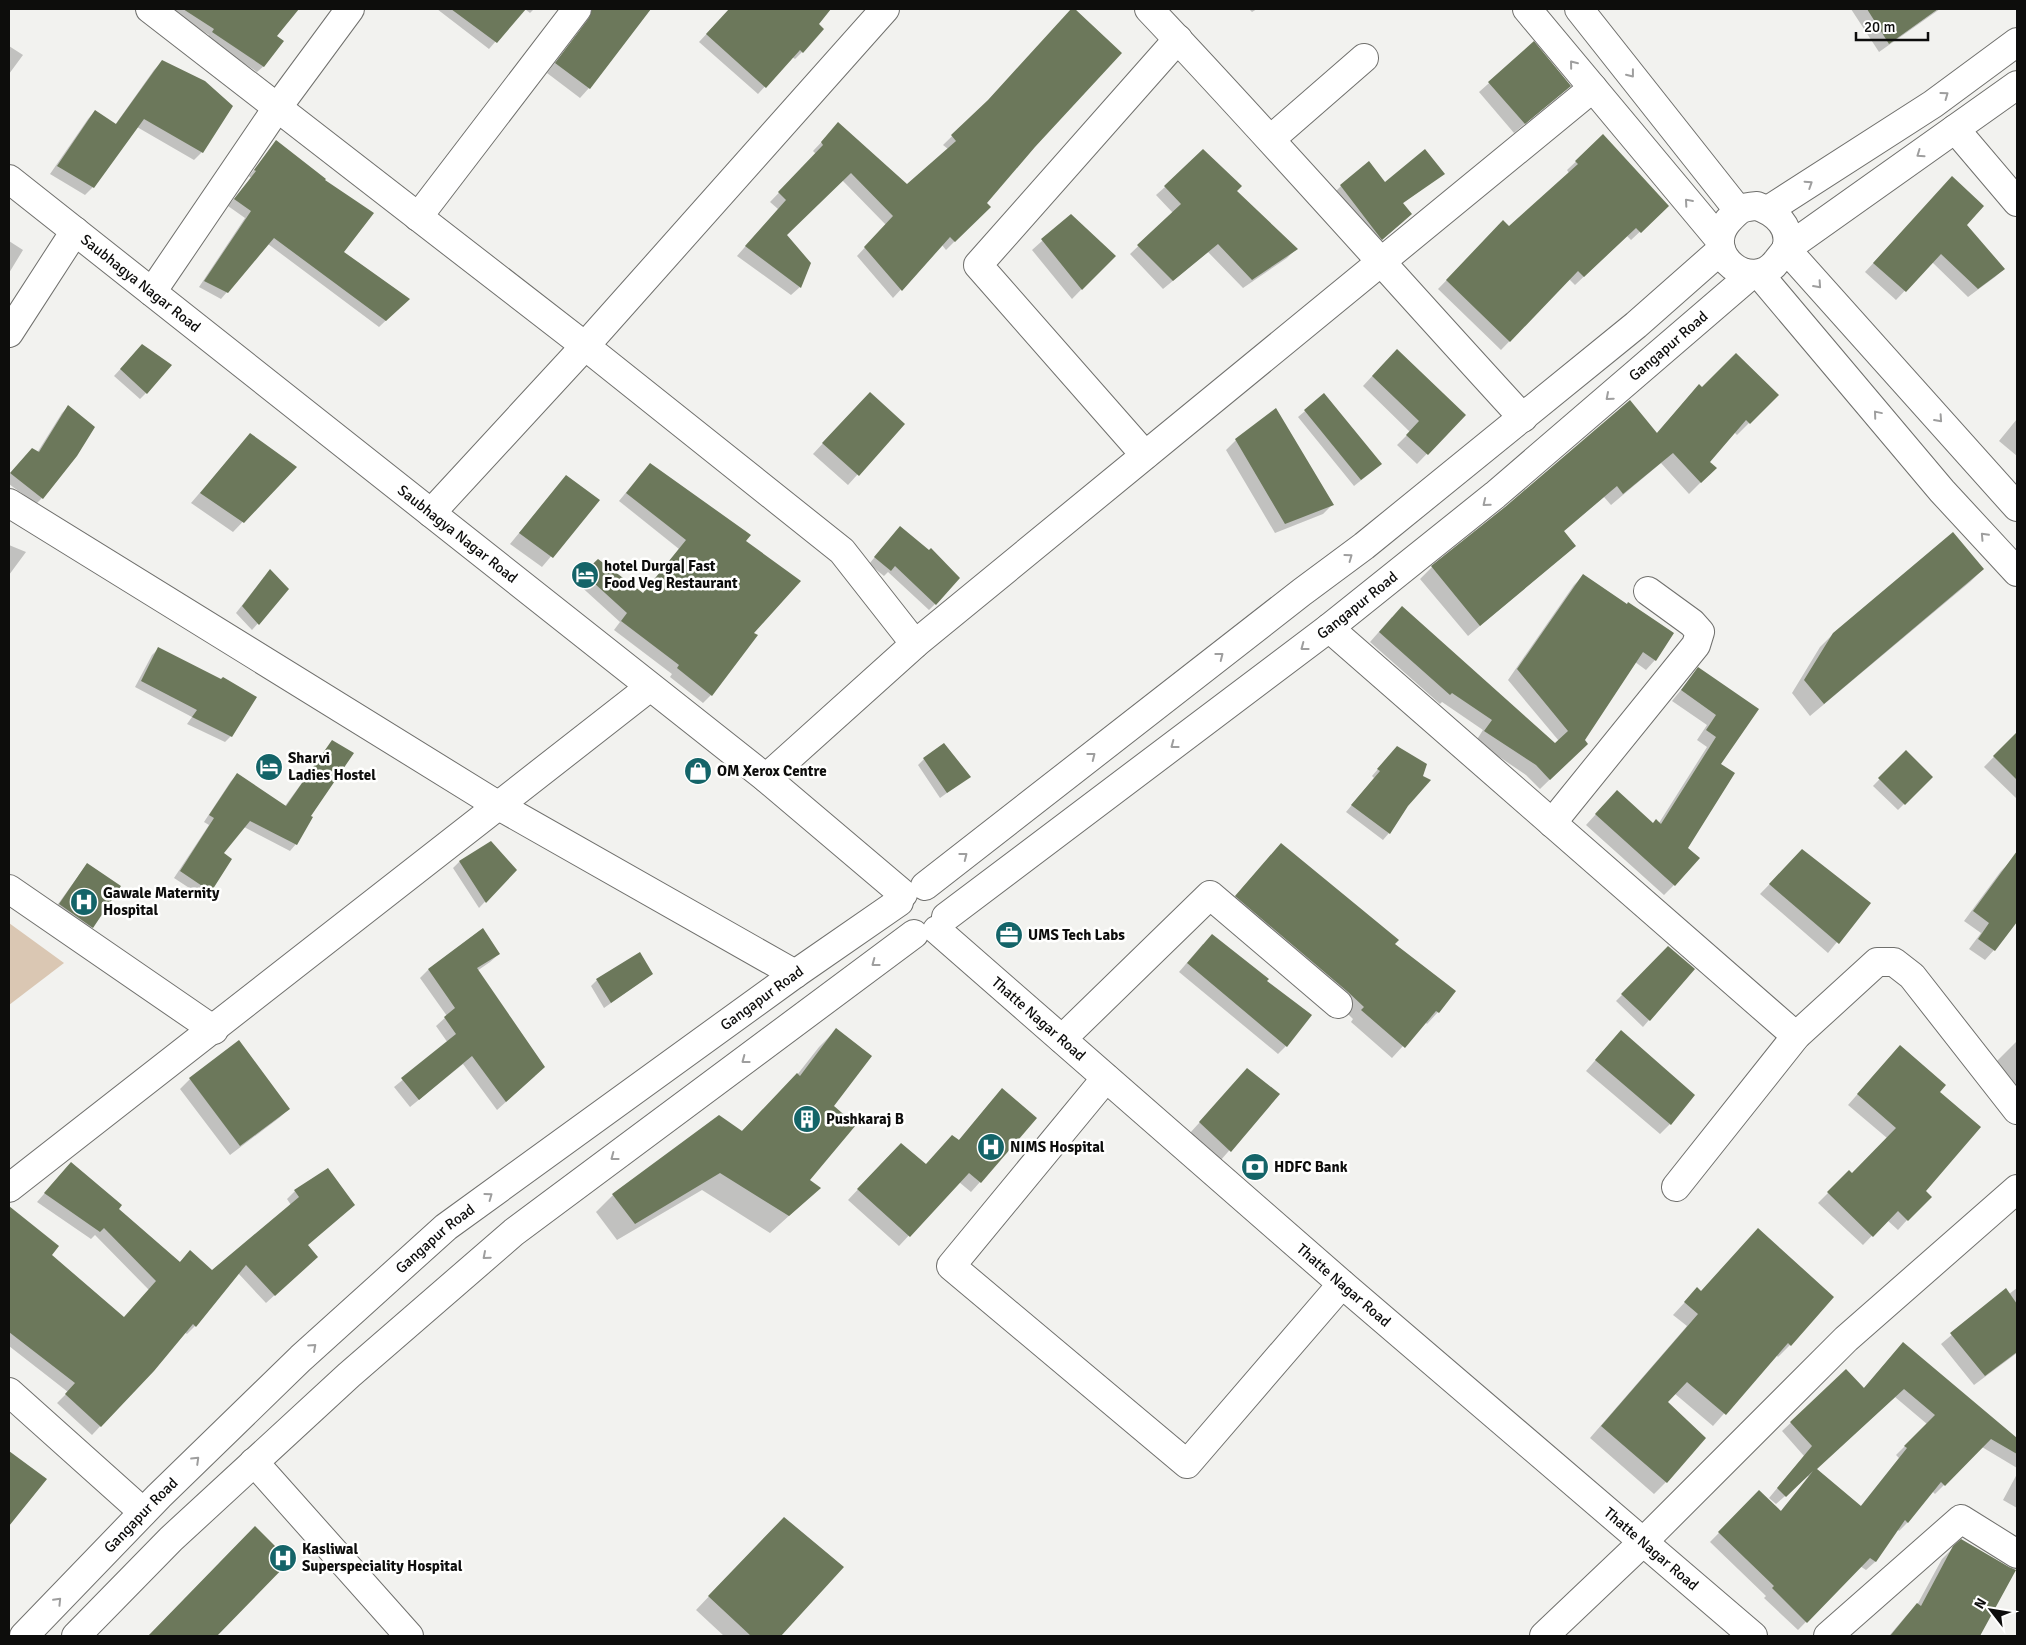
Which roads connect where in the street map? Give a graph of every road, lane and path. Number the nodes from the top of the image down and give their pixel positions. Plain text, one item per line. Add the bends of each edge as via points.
1 (150, 9) edge
2 (350, 9) edge
3 (577, 9) edge
4 (885, 9) edge
5 (1149, 9) edge
6 (1527, 9) edge
7 (1579, 9) edge
8 (1178, 39) junction
9 (2017, 42) edge
10 (1364, 58) dead end
11 (2017, 85) edge
12 (1593, 88) junction
13 (277, 108) junction
14 (1955, 129) junction
15 (1271, 139) junction
16 (9, 179) edge
17 (2017, 202) edge
18 (1738, 210) junction
19 (1768, 210) junction
20 (418, 217) junction
21 (75, 232) junction
22 (1720, 245) junction
23 (1786, 249) junction
24 (1380, 262) junction
25 (1756, 274) junction
26 (152, 292) junction
27 (9, 333) edge
28 (585, 346) junction
29 (1523, 418) junction
30 (1145, 456) junction
31 (9, 503) edge
32 (2017, 507) edge
33 (431, 513) junction
34 (2017, 572) edge
35 (1648, 591) dead end
36 (1329, 628) junction
37 (915, 644) junction
38 (650, 687) junction
39 (766, 778) junction
40 (499, 806) junction
41 (1552, 823) junction
42 (9, 889) edge
43 (909, 894) junction
44 (932, 927) junction
45 (794, 974) junction
46 (1338, 1004) dead end
47 (214, 1030) junction
48 (1796, 1036) junction
49 (1062, 1039) junction
50 (1106, 1078) junction
51 (2017, 1110) edge
52 (1676, 1187) dead end
53 (9, 1188) edge
54 (2017, 1189) edge
55 (1342, 1284) junction
56 (9, 1392) edge
57 (254, 1462) junction
58 (143, 1512) junction
59 (1643, 1542) junction
60 (2017, 1554) edge
61 (24, 1636) edge
62 (76, 1636) edge
63 (409, 1636) edge
64 (1544, 1636) edge
65 (1753, 1636) edge
66 (1828, 1636) edge

1 - 13 street
2 - 13 street
3 - 20 street
4 - 28 street
5 - 8 street
12 -> 6 street
7 -> 18 street
8 - 15 street
8 - 30 street via 978,265
19 -> 9 street via 1933,104
10 - 15 street
11 - 14 street
22 -> 12 street
12 - 24 street
13 - 20 street
13 - 26 street
14 - 17 street
14 -> 23 street
15 - 24 street
16 - 21 street, Saubhagya Nagar Road
18 - 19 street via 1757,206
18 - 22 street via 1722,229
19 - 23 street via 1778,216 1784,226
20 - 28 street
21 - 26 street, Saubhagya Nagar Road
21 - 27 street
22 - 25 street via 1725,259 1733,267
22 - 29 street, Gangapur Road via 1636,325
23 - 25 street via 1772,268
23 -> 32 street
24 - 29 street
24 - 30 street
34 -> 25 street via 1942,491
25 -> 36 street, Gangapur Road via 1495,495
26 - 33 street, Saubhagya Nagar Road
28 - 33 street
28 - 37 street via 842,551
43 -> 29 street, Gangapur Road via 1364,546
30 - 37 street
31 - 40 street
33 - 38 street, Saubhagya Nagar Road
35 - 41 street via 1700,632 1696,645
36 - 41 street
36 -> 44 street, Gangapur Road
37 - 39 street
38 - 39 street, Saubhagya Nagar Road
38 - 40 street
39 - 43 street, Saubhagya Nagar Road
40 - 45 street
40 - 47 street
41 - 48 street
42 - 47 street
43 - 44 street via 897,909 901,925
43 - 44 street via 940,893 947,908
43 - 45 street, Gangapur Road
44 - 49 street, Thatte Nagar Road
44 -> 57 street, Gangapur Road via 514,1232
58 -> 45 street, Gangapur Road via 301,1358 446,1228
46 - 49 street via 1210,894
47 - 53 street
48 - 51 street via 1877,962 1894,962 1912,976
48 - 52 street
49 - 50 street, Thatte Nagar Road
50 - 55 street, Thatte Nagar Road
50 - 55 street via 951,1266 1187,1464
54 - 59 street via 1846,1339
55 - 59 street, Thatte Nagar Road
56 - 58 street
57 - 62 street, Gangapur Road via 171,1539
57 - 63 street
61 -> 58 street, Gangapur Road
59 - 64 street
59 - 65 street, Thatte Nagar Road
60 - 66 street via 1961,1519

